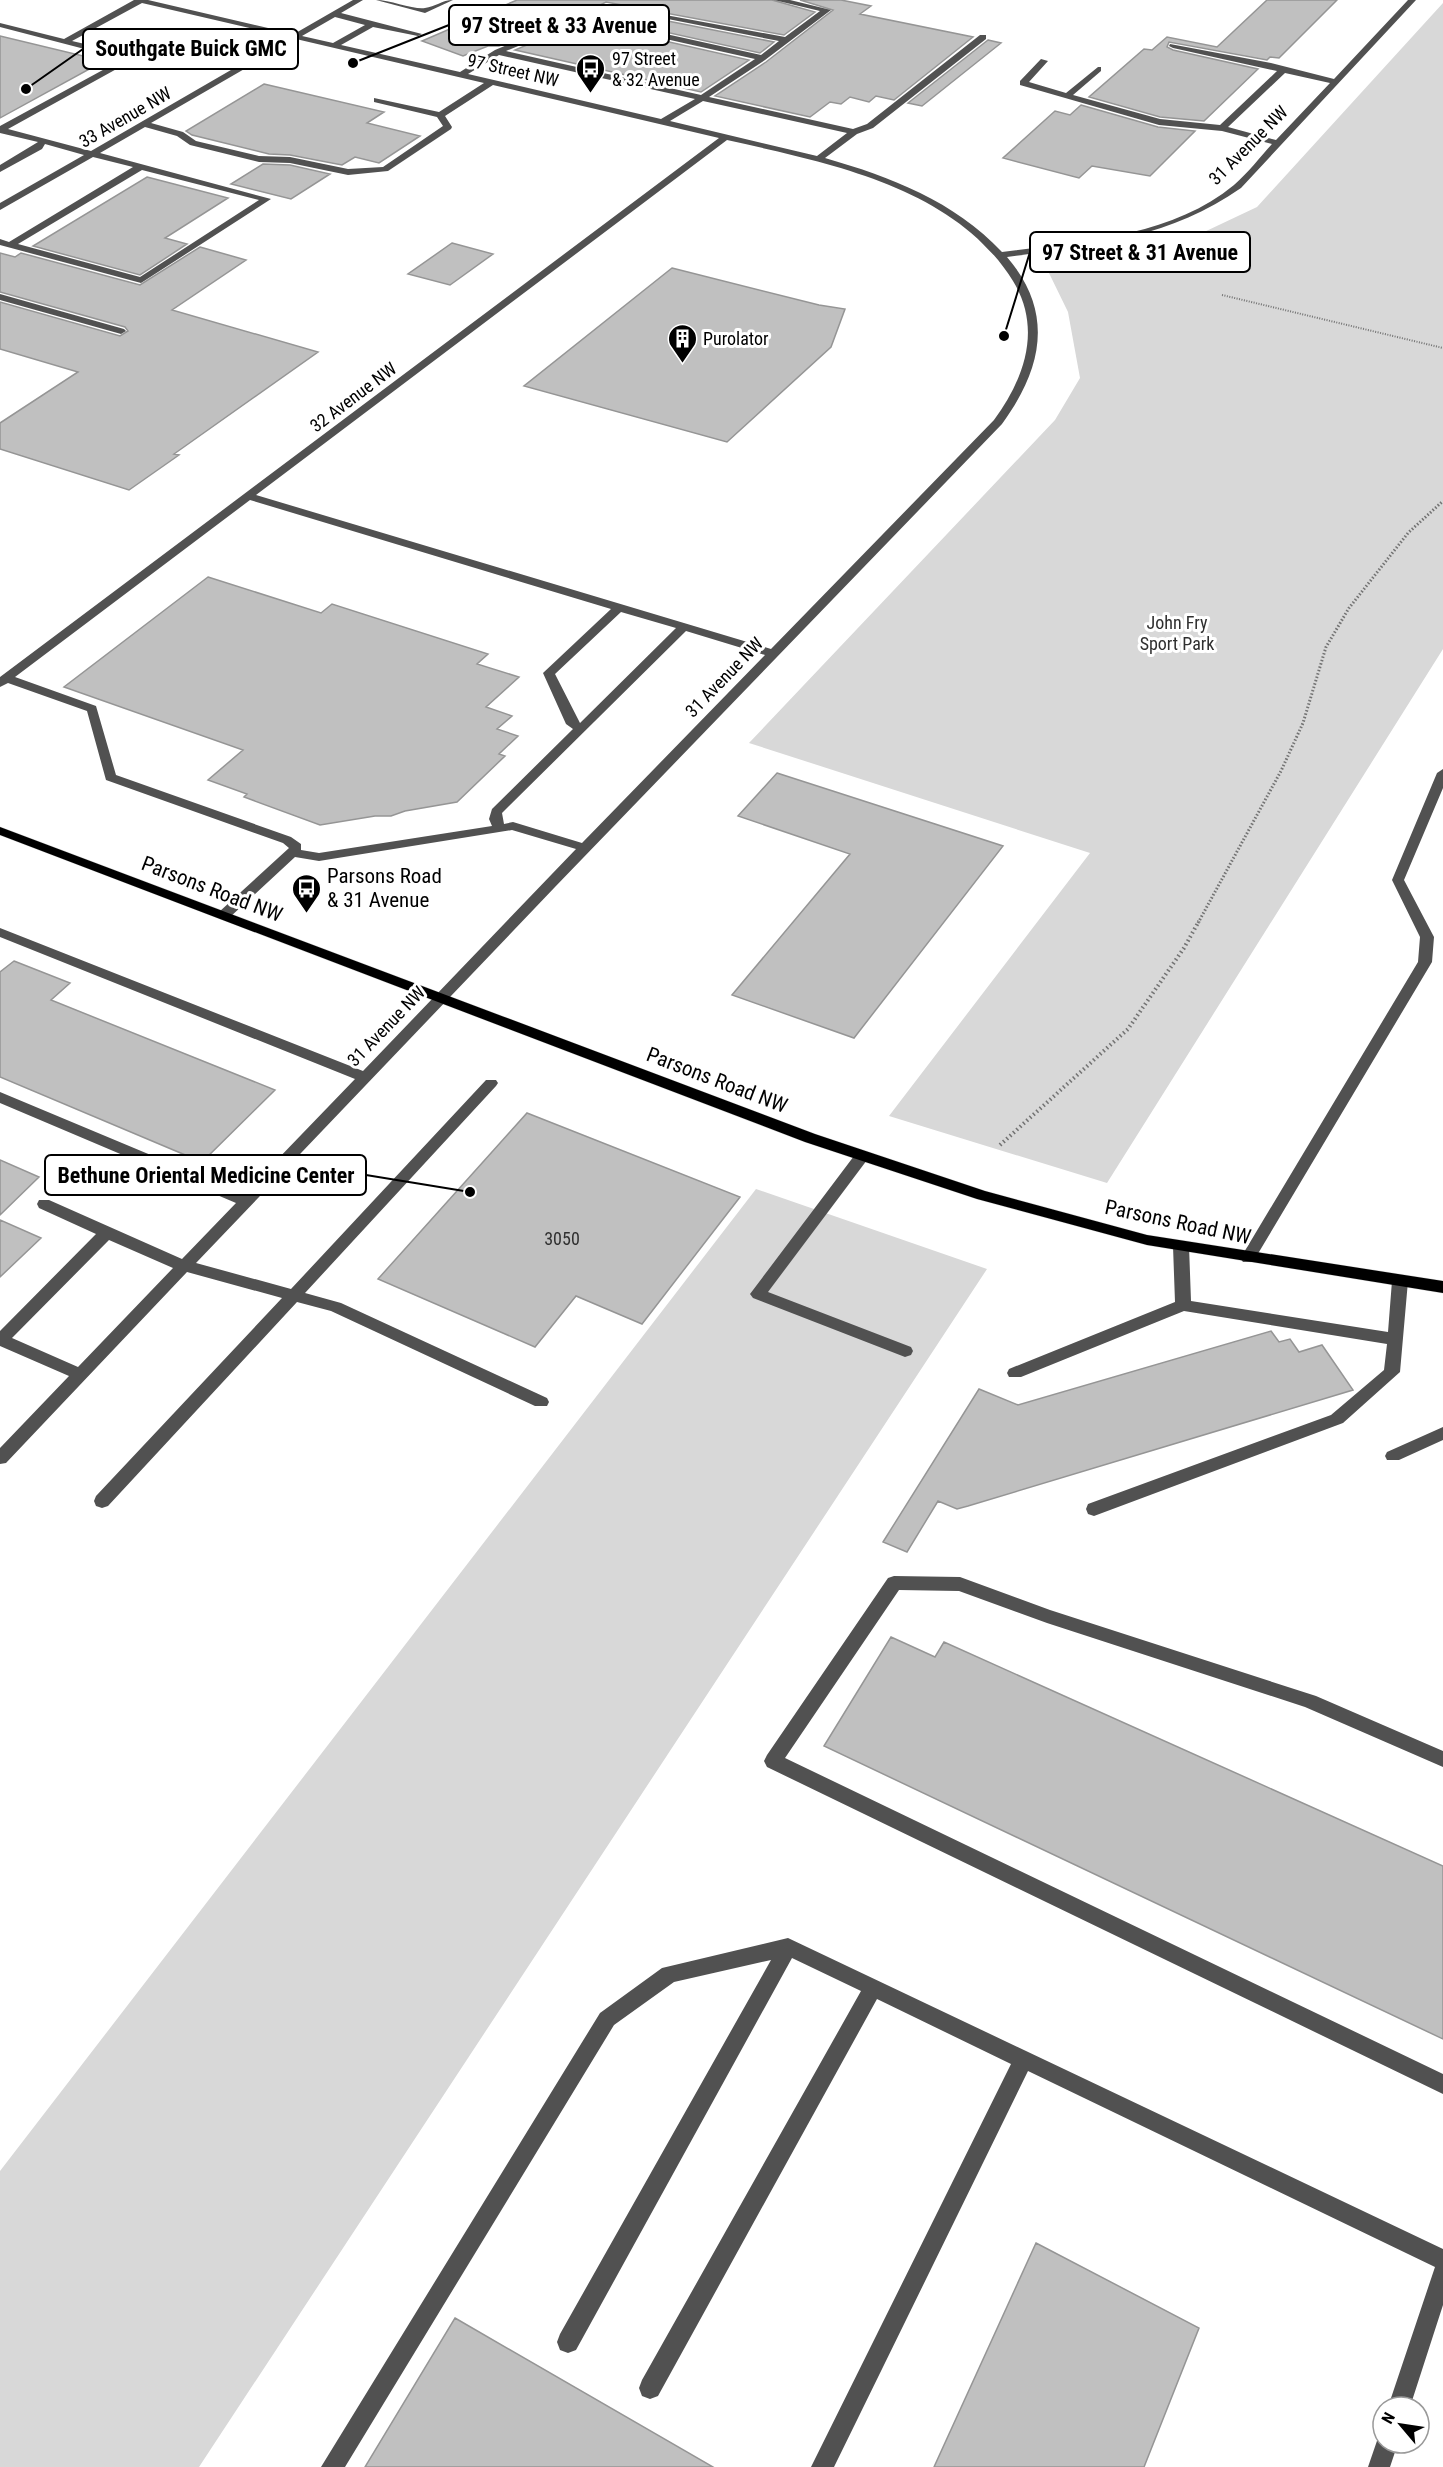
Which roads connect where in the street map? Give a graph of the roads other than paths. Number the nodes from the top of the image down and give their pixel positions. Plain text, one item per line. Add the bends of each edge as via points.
1 (140, 0) edge
2 (360, 0) edge
3 (380, 0) edge
4 (449, 0) edge
5 (619, 0) edge
6 (778, 0) edge
7 (1412, 0) edge
8 (606, 6) junction
9 (334, 14) junction
10 (580, 17) junction
11 (372, 24) junction
12 (0, 25) edge
13 (418, 34) dead end
14 (297, 37) junction
15 (983, 37) dead end
16 (785, 40) junction
17 (66, 41) junction
18 (333, 46) junction
19 (1173, 46) dead end
20 (498, 52) junction
21 (762, 57) junction
22 (130, 58) junction
23 (1044, 61) dead end
24 (168, 66) dead end
25 (1098, 69) dead end
26 (1283, 70) junction
27 (461, 75) junction
28 (492, 82) junction
29 (1336, 82) junction
30 (1067, 96) junction
31 (702, 98) junction
32 (377, 100) dead end
33 (440, 115) junction
34 (663, 122) junction
35 (144, 124) junction
36 (1222, 128) junction
37 (854, 132) junction
38 (725, 137) junction
39 (44, 140) junction
40 (1278, 143) junction
41 (94, 153) junction
42 (819, 159) junction
43 (3, 166) edge
44 (140, 167) junction
45 (0, 207) edge
46 (5, 243) edge
47 (1001, 255) junction
48 (0, 297) edge
49 (121, 331) dead end
50 (248, 496) junction
51 (619, 607) junction
52 (684, 627) junction
53 (774, 654) junction
54 (3, 681) edge
55 (580, 728) junction
56 (1443, 773) edge
57 (499, 827) junction
58 (0, 831) edge
59 (585, 848) junction
60 (293, 853) junction
61 (224, 915) junction
62 (0, 932) edge
63 (441, 997) junction
64 (365, 1077) junction
65 (491, 1083) dead end
66 (0, 1097) edge
67 (862, 1156) junction
68 (246, 1201) junction
69 (44, 1204) dead end
70 (107, 1233) junction
71 (1181, 1246) junction
72 (1248, 1258) junction
73 (184, 1266) junction
74 (1400, 1281) junction
75 (1443, 1287) edge
76 (294, 1295) junction
77 (1183, 1305) junction
78 (1395, 1339) junction
79 (1, 1340) edge
80 (905, 1351) dead end
81 (1014, 1373) dead end
82 (80, 1374) junction
83 (541, 1402) dead end
84 (1443, 1433) edge
85 (1393, 1456) dead end
86 (0, 1458) edge
87 (102, 1501) dead end
88 (1094, 1509) dead end
89 (1443, 1759) edge
90 (788, 1947) junction
91 (873, 1988) junction
92 (1023, 2060) junction
93 (1443, 2084) edge
94 (1443, 2260) edge
95 (1443, 2273) edge
96 (568, 2342) dead end
97 (650, 2388) dead end
98 (1403, 2395) edge
99 (332, 2467) edge
100 (822, 2467) edge

1 - 14 street, 97 Street NW
1 - 17 street
2 - 9 street, 33 Avenue NW
3 - 4 street via 425,11
5 - 8 street
6 - 16 street via 826,10
7 - 29 street, 31 Avenue NW
8 - 10 street
8 - 16 street
9 - 11 street
9 - 14 street, 33 Avenue NW
10 - 20 street
10 - 21 street
11 - 13 street
11 - 18 street
12 - 17 street
14 - 18 street, 97 Street NW
14 - 35 street, 33 Avenue NW
15 - 37 street via 870,126
16 - 21 street
17 - 22 street
18 - 27 street, 97 Street NW
19 - 26 street
20 - 27 street
20 - 31 street
21 - 31 street
22 - 24 street
22 - 39 street via 0,130
23 - 30 street via 1023,83
25 - 30 street
26 - 29 street
26 - 36 street
27 - 28 street, 97 Street NW
28 - 33 street
28 - 34 street, 97 Street NW
29 - 40 street, 31 Avenue NW
30 - 36 street via 1159,122
31 - 34 street
31 - 37 street
32 - 33 street
33 - 35 street via 448,127 385,169 348,172 290,160 259,159 193,143 180,134
34 - 38 street, 97 Street NW
35 - 41 street, 33 Avenue NW
36 - 40 street
37 - 42 street
38 - 42 street, 97 Street NW
38 - 50 street, 32 Avenue NW
39 - 41 street
39 - 43 street via 39,147
40 - 47 street, 31 Avenue NW via 1224,198 1183,220 1142,231
41 - 44 street
41 - 45 street, 33 Avenue NW
42 - 47 street, 97 Street NW via 926,199
44 - 46 street
44 - 46 street via 266,199 141,280
47 - 53 street, 31 Avenue NW via 1016,275 1034,318 1029,368 1014,404
48 - 49 street
50 - 51 street
50 - 54 street, 32 Avenue NW
51 - 52 street
51 - 55 street via 549,673 572,724
52 - 53 street
52 - 55 street
53 - 59 street, 31 Avenue NW
54 - 60 street via 94,712 110,777 287,840 296,847
55 - 57 street via 496,812
56 - 72 street via 1398,880 1427,937 1425,962
57 - 59 street via 522,827
57 - 60 street via 319,856
58 - 61 main road, Parsons Road NW
59 - 63 street, 31 Avenue NW
60 - 61 street
61 - 63 main road, Parsons Road NW
62 - 64 street
63 - 64 street, 31 Avenue NW
63 - 67 main road, Parsons Road NW
64 - 68 street, 31 Avenue NW
65 - 76 street
66 - 68 street
67 - 71 main road, Parsons Road NW via 1050,1214
67 - 80 street via 758,1294
68 - 73 street, 31 Avenue NW
69 - 70 street
70 - 73 street
70 - 79 street
71 - 72 main road, Parsons Road NW
71 - 77 street
72 - 74 main road, Parsons Road NW
73 - 76 street
73 - 82 street, 31 Avenue NW
74 - 75 main road, Parsons Road NW
74 - 78 street
76 - 83 street via 336,1306
76 - 87 street
77 - 78 street
77 - 81 street
78 - 88 street via 1392,1372 1337,1419
79 - 82 street
82 - 86 street, 31 Avenue NW
84 - 85 street
89 - 93 street via 1310,1701 960,1584 894,1583 773,1761
90 - 91 street
90 - 96 street
90 - 99 street via 669,1974 607,2019
91 - 92 street
91 - 97 street
92 - 94 street
92 - 100 street
95 - 98 street

